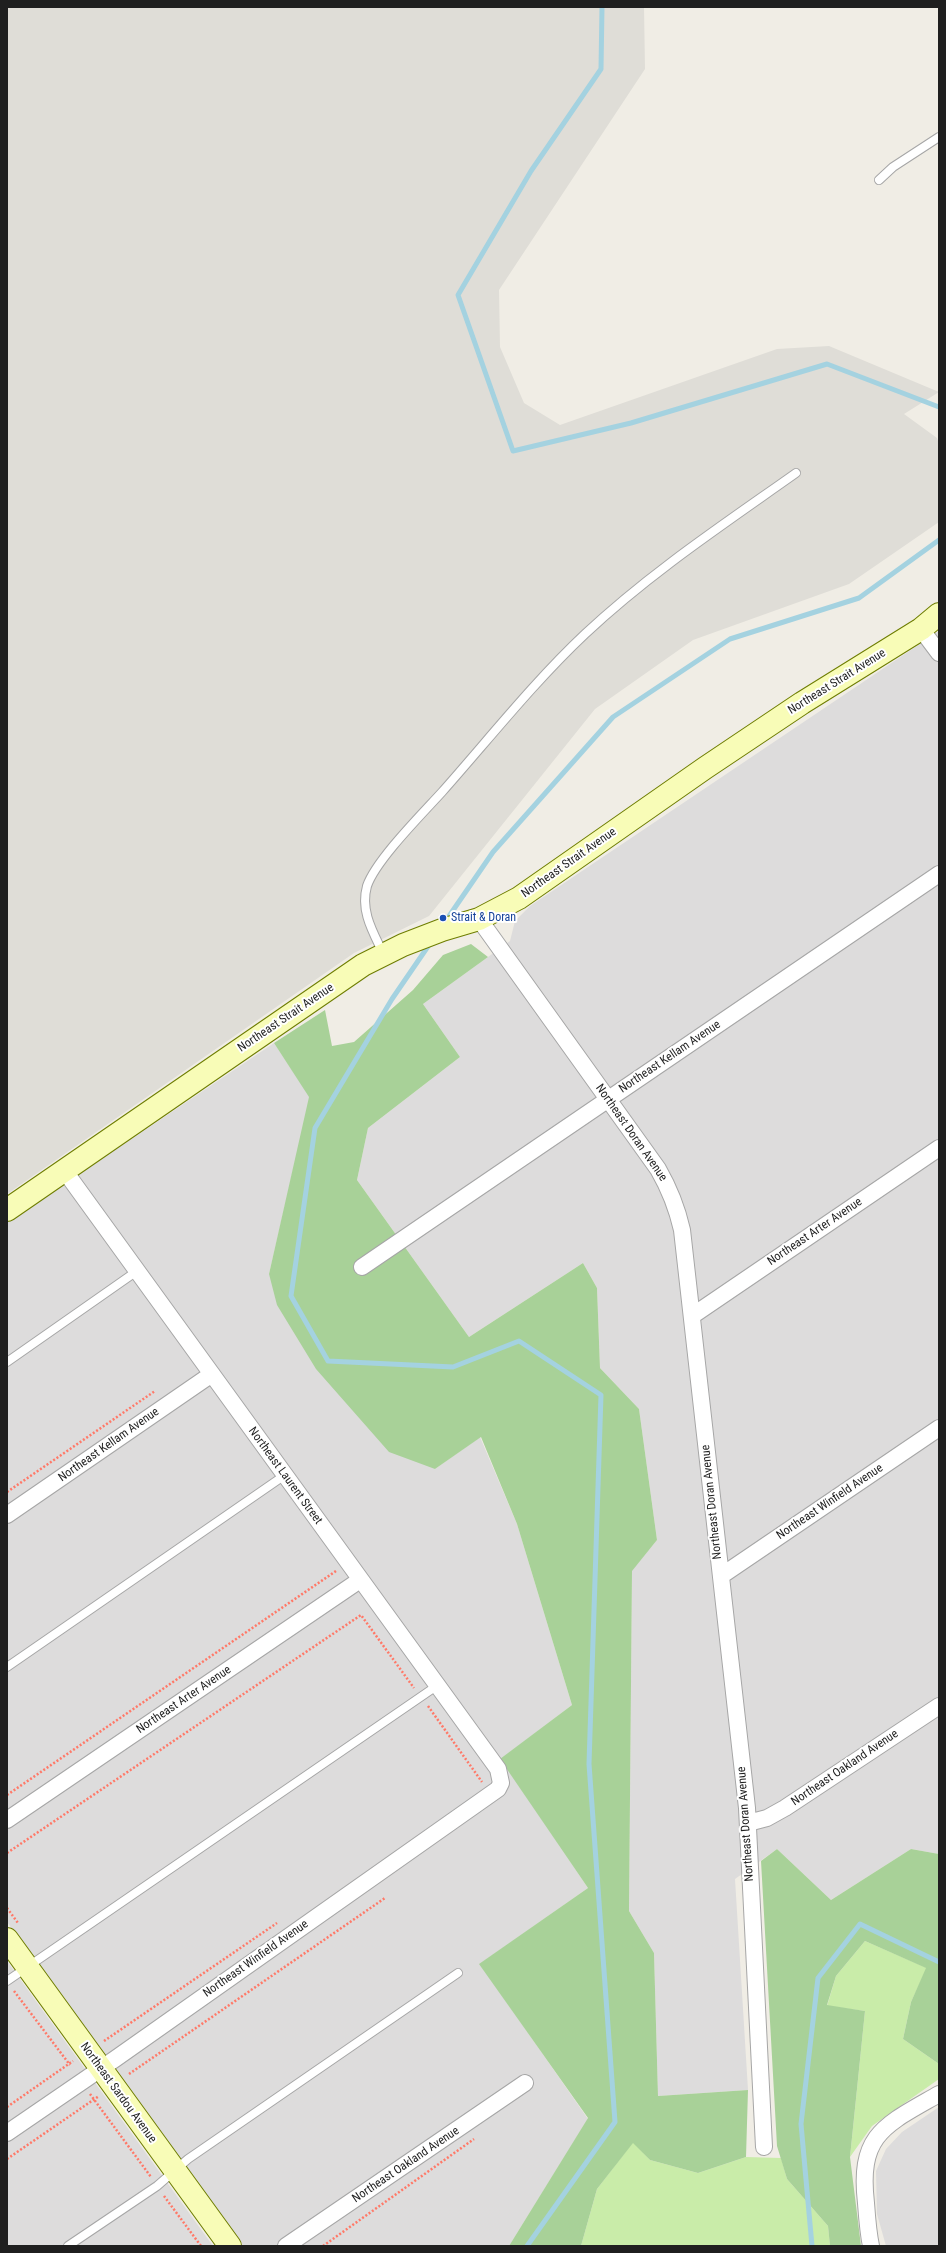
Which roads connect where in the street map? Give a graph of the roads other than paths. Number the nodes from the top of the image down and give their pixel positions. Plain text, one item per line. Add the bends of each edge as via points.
1 (939, 137) edge
2 (879, 180) dead end
3 (796, 473) dead end
4 (939, 614) edge
5 (921, 629) junction
6 (939, 653) edge
7 (939, 874) edge
8 (479, 919) junction
9 (384, 954) junction
10 (608, 1099) junction
11 (939, 1148) edge
12 (64, 1170) junction
13 (7, 1210) edge
14 (362, 1267) dead end
15 (137, 1270) junction
16 (692, 1316) junction
17 (7, 1362) edge
18 (212, 1374) junction
19 (939, 1428) edge
20 (285, 1475) junction
21 (7, 1515) edge
22 (721, 1576) junction
23 (360, 1580) junction
24 (7, 1667) edge
25 (438, 1685) junction
26 (939, 1706) edge
27 (501, 1783) joint
28 (7, 1820) edge
29 (748, 1823) junction
30 (7, 1939) edge
31 (27, 1967) junction
32 (458, 1973) dead end
33 (7, 1981) edge
34 (107, 2077) junction
35 (525, 2083) dead end
36 (939, 2094) edge
37 (7, 2133) edge
38 (764, 2147) dead end
39 (174, 2169) junction
40 (68, 2246) edge
41 (230, 2246) edge
42 (286, 2246) edge
43 (871, 2246) edge

1 - 2 lane via 893,167
3 - 9 lane via 673,560 634,590 584,635 548,672 396,844 372,875 364,902 371,928
4 - 5 main road, Northeast Strait Avenue
5 - 6 street
5 - 8 main road, Northeast Strait Avenue via 718,759 519,898
7 - 10 street, Northeast Kellam Avenue
8 - 9 main road, Northeast Strait Avenue via 442,930
8 - 10 street, Northeast Doran Avenue
9 - 12 main road, Northeast Strait Avenue
10 - 14 street, Northeast Kellam Avenue
10 - 16 street, Northeast Doran Avenue via 658,1169 674,1200 682,1230
11 - 16 street, Northeast Arter Avenue
12 - 13 main road, Northeast Strait Avenue
12 - 15 street, Northeast Laurent Street
15 - 17 lane
15 - 18 street, Northeast Laurent Street
16 - 22 street, Northeast Doran Avenue
18 - 20 street, Northeast Laurent Street
18 - 21 street, Northeast Kellam Avenue
19 - 22 street, Northeast Winfield Avenue
20 - 23 street, Northeast Laurent Street
20 - 24 lane
22 - 29 street, Northeast Doran Avenue
23 - 25 street, Northeast Laurent Street
23 - 28 street, Northeast Arter Avenue
25 - 27 street, Northeast Laurent Street via 498,1769
25 - 31 lane
26 - 29 street, Northeast Oakland Avenue via 785,1808 767,1818
27 - 34 street, Northeast Winfield Avenue via 498,1788
29 - 38 street, Northeast Doran Avenue
30 - 31 main road, Northeast Sardou Avenue
31 - 33 lane
31 - 34 main road, Northeast Sardou Avenue
32 - 39 lane
34 - 37 street, Northeast Winfield Avenue via 82,2082
34 - 39 main road, Northeast Sardou Avenue
35 - 42 street, Northeast Oakland Avenue
36 - 43 street via 889,2123 871,2146 864,2165 863,2177
39 - 40 lane via 157,2186
39 - 41 main road, Northeast Sardou Avenue

